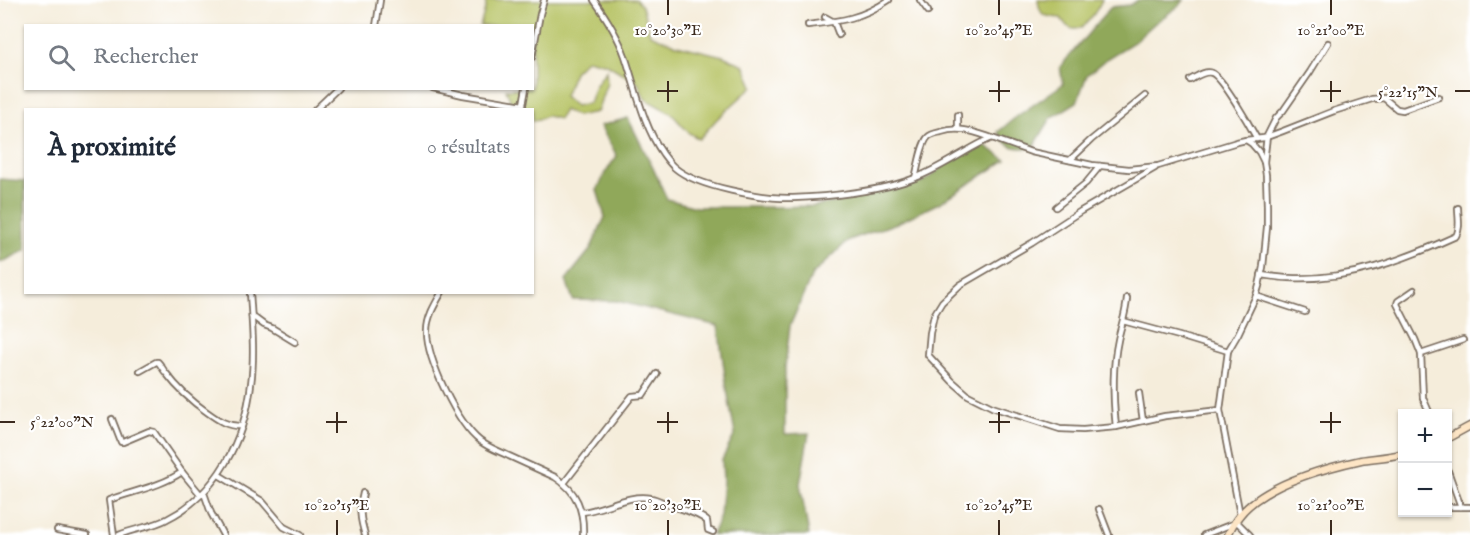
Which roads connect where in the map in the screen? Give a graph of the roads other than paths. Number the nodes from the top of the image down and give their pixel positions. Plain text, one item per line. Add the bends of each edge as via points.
1 (380, 0) edge
2 (544, 0) edge
3 (594, 0) edge
4 (889, 0) edge
5 (920, 0) edge
6 (928, 11) dead end
7 (825, 17) dead end
8 (834, 22) junction
9 (376, 24) edge
10 (808, 25) dead end
11 (839, 35) dead end
12 (1328, 43) dead end
13 (534, 46) edge
14 (1190, 80) dead end
15 (336, 90) edge
16 (441, 90) edge
17 (526, 90) edge
18 (1145, 96) dead end
19 (1439, 97) dead end
20 (523, 107) edge
21 (317, 108) edge
22 (958, 115) dead end
23 (958, 129) junction
24 (1267, 136) junction
25 (992, 138) junction
26 (1257, 139) junction
27 (1246, 140) junction
28 (1070, 160) junction
29 (1264, 162) junction
30 (1100, 166) junction
31 (1158, 166) junction
32 (915, 178) junction
33 (1056, 207) dead end
34 (1458, 208) dead end
35 (1261, 275) junction
36 (1414, 290) dead end
37 (250, 294) edge
38 (441, 294) edge
39 (1256, 296) junction
40 (1127, 298) dead end
41 (1305, 312) dead end
42 (252, 316) junction
43 (1123, 321) junction
44 (1462, 340) dead end
45 (295, 342) dead end
46 (1228, 351) junction
47 (1421, 354) junction
48 (140, 371) dead end
49 (657, 374) dead end
50 (1139, 393) dead end
51 (1428, 409) edge
52 (1220, 410) junction
53 (112, 419) dead end
54 (1143, 421) junction
55 (242, 426) junction
56 (1470, 426) edge
57 (1116, 427) junction
58 (1452, 436) edge
59 (1398, 455) edge
60 (182, 472) junction
61 (219, 475) junction
62 (1452, 482) edge
63 (564, 483) junction
64 (363, 493) dead end
65 (202, 494) junction
66 (1452, 507) edge
67 (1461, 507) junction
68 (1470, 507) edge
69 (1099, 509) dead end
70 (582, 512) junction
71 (1240, 515) junction
72 (1235, 523) junction
73 (57, 531) dead end
74 (713, 532) dead end
75 (87, 535) edge
76 (114, 535) edge
77 (119, 535) edge
78 (223, 535) edge
79 (300, 535) edge
80 (365, 535) edge
81 (583, 535) edge
82 (1109, 535) edge
83 (1204, 535) edge
84 (1228, 535) edge
85 (1250, 535) edge

1 - 9 street
2 - 13 street
3 - 32 street via 625,55 655,141 664,156 692,178 730,189 792,198 852,192
4 - 8 street via 863,15
5 - 6 street
7 - 8 street
8 - 10 street
8 - 11 street
12 - 24 street
14 - 26 street via 1208,72 1219,79
15 - 21 street
16 - 20 street
17 - 20 street
18 - 28 street
19 - 24 street via 1403,110 1384,98 1372,99
22 - 23 street
23 - 25 street
23 - 32 street via 927,138
24 - 26 street
24 - 29 street
25 - 28 street
25 - 32 street
26 - 27 street
27 - 29 street
27 - 31 street
28 - 30 street
29 - 35 street via 1267,227
30 - 31 street
30 - 33 street
31 - 57 street via 960,285 942,302 930,333 928,355 968,395 1050,426 1071,430
34 - 35 street via 1456,236 1393,262 1330,276
35 - 39 street
36 - 47 street via 1397,304
37 - 42 street
38 - 63 street via 428,320 428,343 443,386 462,421 490,448
39 - 41 street
39 - 46 street
40 - 43 street
42 - 45 street
42 - 55 street via 252,382
43 - 46 street
43 - 57 street via 1115,359
44 - 47 street
46 - 52 street
47 - 51 street via 1423,398
48 - 55 street via 158,362 195,404 223,423
49 - 63 street via 643,395 632,396
50 - 54 street
52 - 54 street
52 - 71 street
53 - 60 street via 121,442 149,430 153,432
54 - 57 street
55 - 61 street
56 - 58 street
59 - 71 street via 1306,475 1270,492
60 - 65 street
60 - 76 street via 109,500
61 - 65 street
61 - 79 street via 262,501 284,527
62 - 67 street
63 - 70 street
64 - 80 street via 360,519
65 - 77 street via 168,519
65 - 78 street
66 - 67 street
67 - 68 street
69 - 82 street
70 - 74 street via 627,499 650,497 699,515
70 - 81 street
71 - 72 street
72 - 83 street
72 - 84 street
72 - 85 street
73 - 75 street

